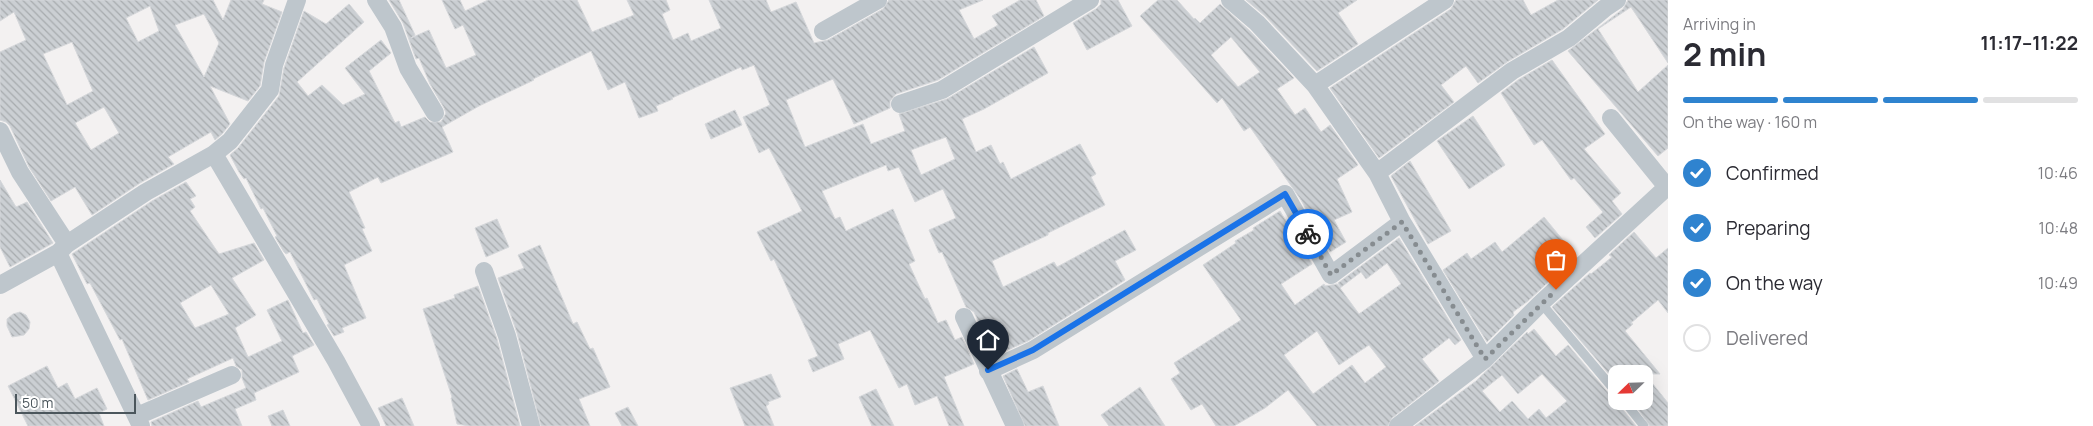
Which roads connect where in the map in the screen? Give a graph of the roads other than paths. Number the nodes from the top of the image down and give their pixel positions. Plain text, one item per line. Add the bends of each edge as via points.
1 (297, 0) edge
2 (376, 0) edge
3 (878, 0) edge
4 (1090, 0) edge
5 (1230, 0) edge
6 (1445, 0) edge
7 (1617, 0) edge
8 (822, 30) dead end
9 (1315, 85) junction
10 (900, 104) dead end
11 (435, 113) dead end
12 (1611, 118) dead end
13 (0, 131) edge
14 (214, 154) junction
15 (1376, 173) junction
16 (1668, 187) edge
17 (1402, 222) junction
18 (63, 249) junction
19 (484, 270) dead end
20 (0, 285) edge
21 (1542, 303) junction
22 (964, 317) dead end
23 (1485, 359) junction
24 (988, 370) junction
25 (232, 375) dead end
26 (1608, 382) edge
27 (1631, 410) edge
28 (139, 421) edge
29 (371, 426) edge
30 (531, 426) edge
31 (1015, 426) edge
32 (1398, 426) edge
33 (1644, 426) edge

1 - 14 street via 274,65 270,90 230,141
2 - 11 street via 393,27 408,68
3 - 8 street
4 - 10 street via 942,90
5 - 9 street via 1257,23
6 - 9 street
7 - 15 street via 1569,38 1512,71
9 - 15 street
12 - 16 street
13 - 18 street
14 - 18 street via 146,192
14 - 29 street
15 - 17 street
16 - 21 street
17 - 23 street
17 - 24 street via 1331,275 1285,194 1033,350
18 - 20 street
18 - 28 street
19 - 30 street via 507,336
21 - 23 street
21 - 26 lane
22 - 24 street
23 - 32 street
24 - 31 street
25 - 28 street
27 - 33 lane

